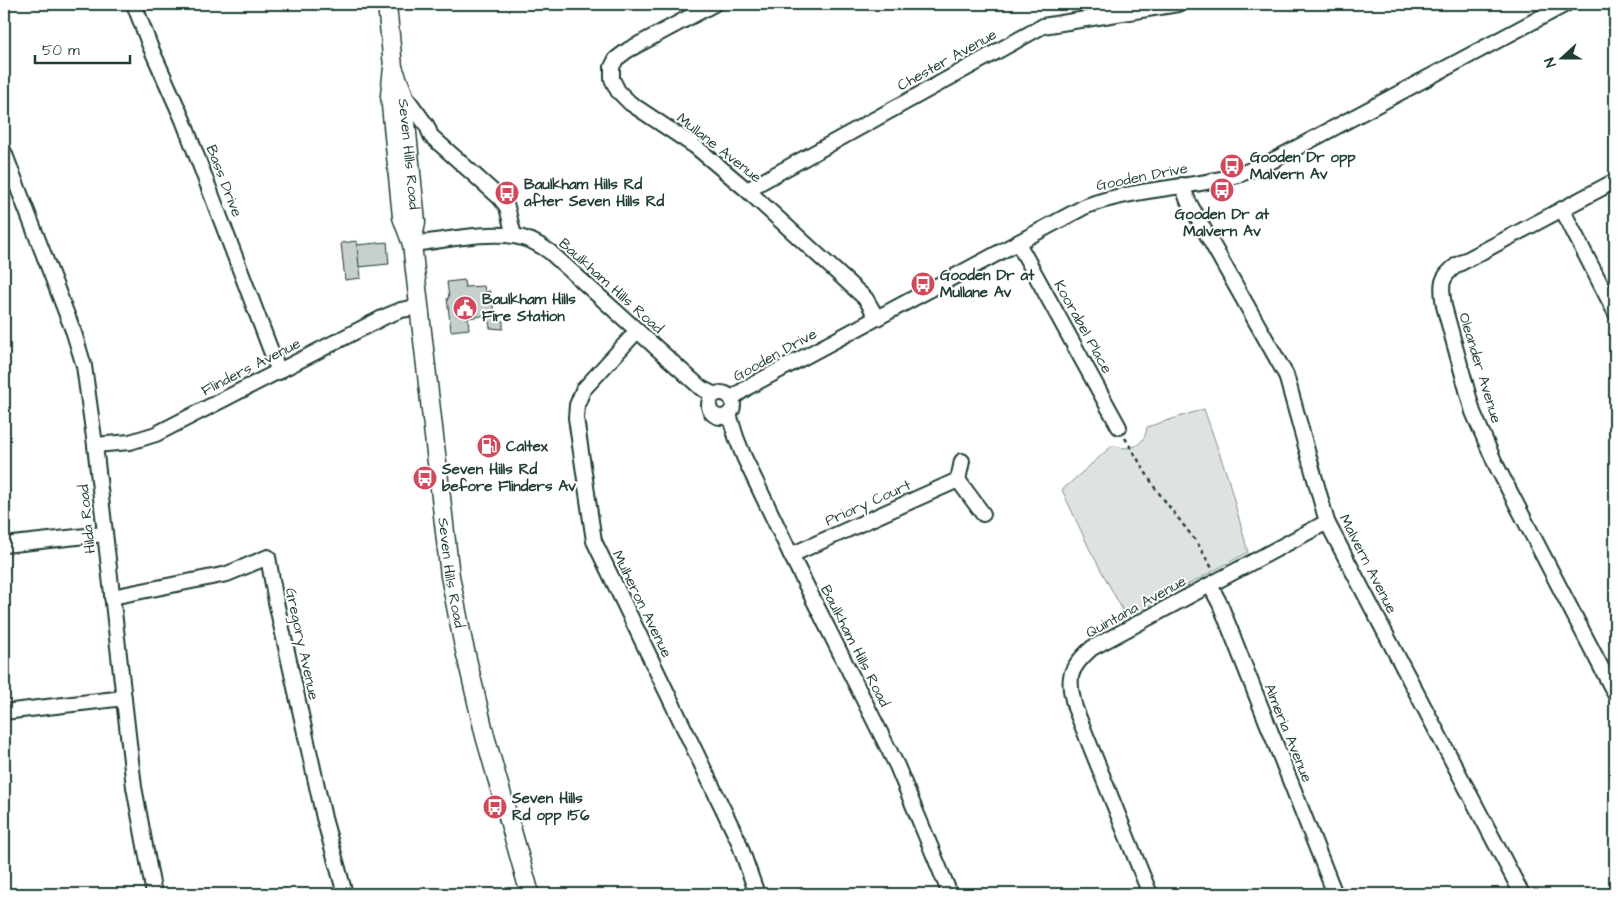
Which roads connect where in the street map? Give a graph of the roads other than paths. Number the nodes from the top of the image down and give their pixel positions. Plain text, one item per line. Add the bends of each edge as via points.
1 (134, 4) edge
2 (387, 4) edge
3 (714, 4) edge
4 (1178, 4) edge
5 (1566, 4) edge
6 (393, 67) junction
7 (403, 93) junction
8 (4, 152) edge
9 (1615, 181) edge
10 (1182, 186) junction
11 (747, 190) junction
12 (1562, 209) junction
13 (514, 236) junction
14 (1018, 243) junction
15 (412, 244) junction
16 (419, 307) junction
17 (1615, 312) edge
18 (877, 318) junction
19 (637, 332) junction
20 (279, 372) junction
21 (714, 394) junction
22 (732, 398) junction
23 (729, 414) junction
24 (1119, 427) road end
25 (94, 445) junction
26 (962, 461) dead end
27 (958, 480) junction
28 (984, 514) dead end
29 (1327, 522) junction
30 (104, 534) junction
31 (4, 545) edge
32 (791, 555) junction
33 (1215, 583) junction
34 (112, 597) junction
35 (1615, 694) edge
36 (124, 698) junction
37 (4, 712) edge
38 (154, 894) edge
39 (345, 894) edge
40 (530, 894) edge
41 (757, 894) edge
42 (950, 894) edge
43 (1150, 894) edge
44 (1334, 894) edge
45 (1522, 894) edge

1 - 20 street, Bass Drive via 183,120
2 - 6 main road, Seven Hills Road
3 - 11 street, Mullane Avenue via 628,50 616,59 612,79 630,103 696,147
4 - 11 street, Chester Avenue via 1043,26
5 - 10 street, Gooden Drive via 1270,162 1238,175
6 - 7 main road, Seven Hills Road
6 - 15 main road, Seven Hills Road via 390,96 402,217
7 - 13 street via 431,136 507,207
7 - 15 main road, Seven Hills Road via 416,222
8 - 25 street, Hilda Road via 80,352
9 - 12 street, Oleander Avenue
10 - 14 street, Gooden Drive via 1123,194 1099,201
10 - 29 street, Malvern Avenue via 1286,375
11 - 18 street, Mullane Avenue via 866,299
12 - 17 street
12 - 35 street, Oleander Avenue via 1448,271 1443,278 1442,290 1473,412
13 - 15 street, Baulkham Hills Road via 491,235
13 - 19 street, Baulkham Hills Road via 539,244 550,252
14 - 18 street, Gooden Drive
14 - 24 street, Koorabel Place
15 - 16 main road, Seven Hills Road
16 - 20 street, Flinders Avenue via 384,317
16 - 40 main road, Seven Hills Road via 446,546 462,642
18 - 22 street, Gooden Drive
19 - 21 street, Baulkham Hills Road via 701,388
19 - 41 street, Mulheron Avenue via 583,390 577,405 592,535 738,840
20 - 25 street, Flinders Avenue via 156,434 130,442
21 - 22 street via 725,393
21 - 23 street via 708,405 712,414 722,417
22 - 23 street via 733,407
23 - 32 street, Baulkham Hills Road via 744,456
25 - 30 street, Hilda Road
26 - 27 street
27 - 28 street
27 - 32 street, Priory Court
29 - 33 street, Quintana Avenue
29 - 45 street, Malvern Avenue
30 - 31 street
30 - 34 street, Hilda Road
32 - 42 street, Baulkham Hills Road via 897,766
33 - 43 street, Quintana Avenue via 1092,648 1078,660 1070,676 1075,708
33 - 44 street, Almeria Avenue via 1220,604
34 - 36 street, Hilda Road
34 - 39 street, Gregory Avenue via 227,574 268,557 324,818
36 - 37 street
36 - 38 street, Hilda Road via 134,787

